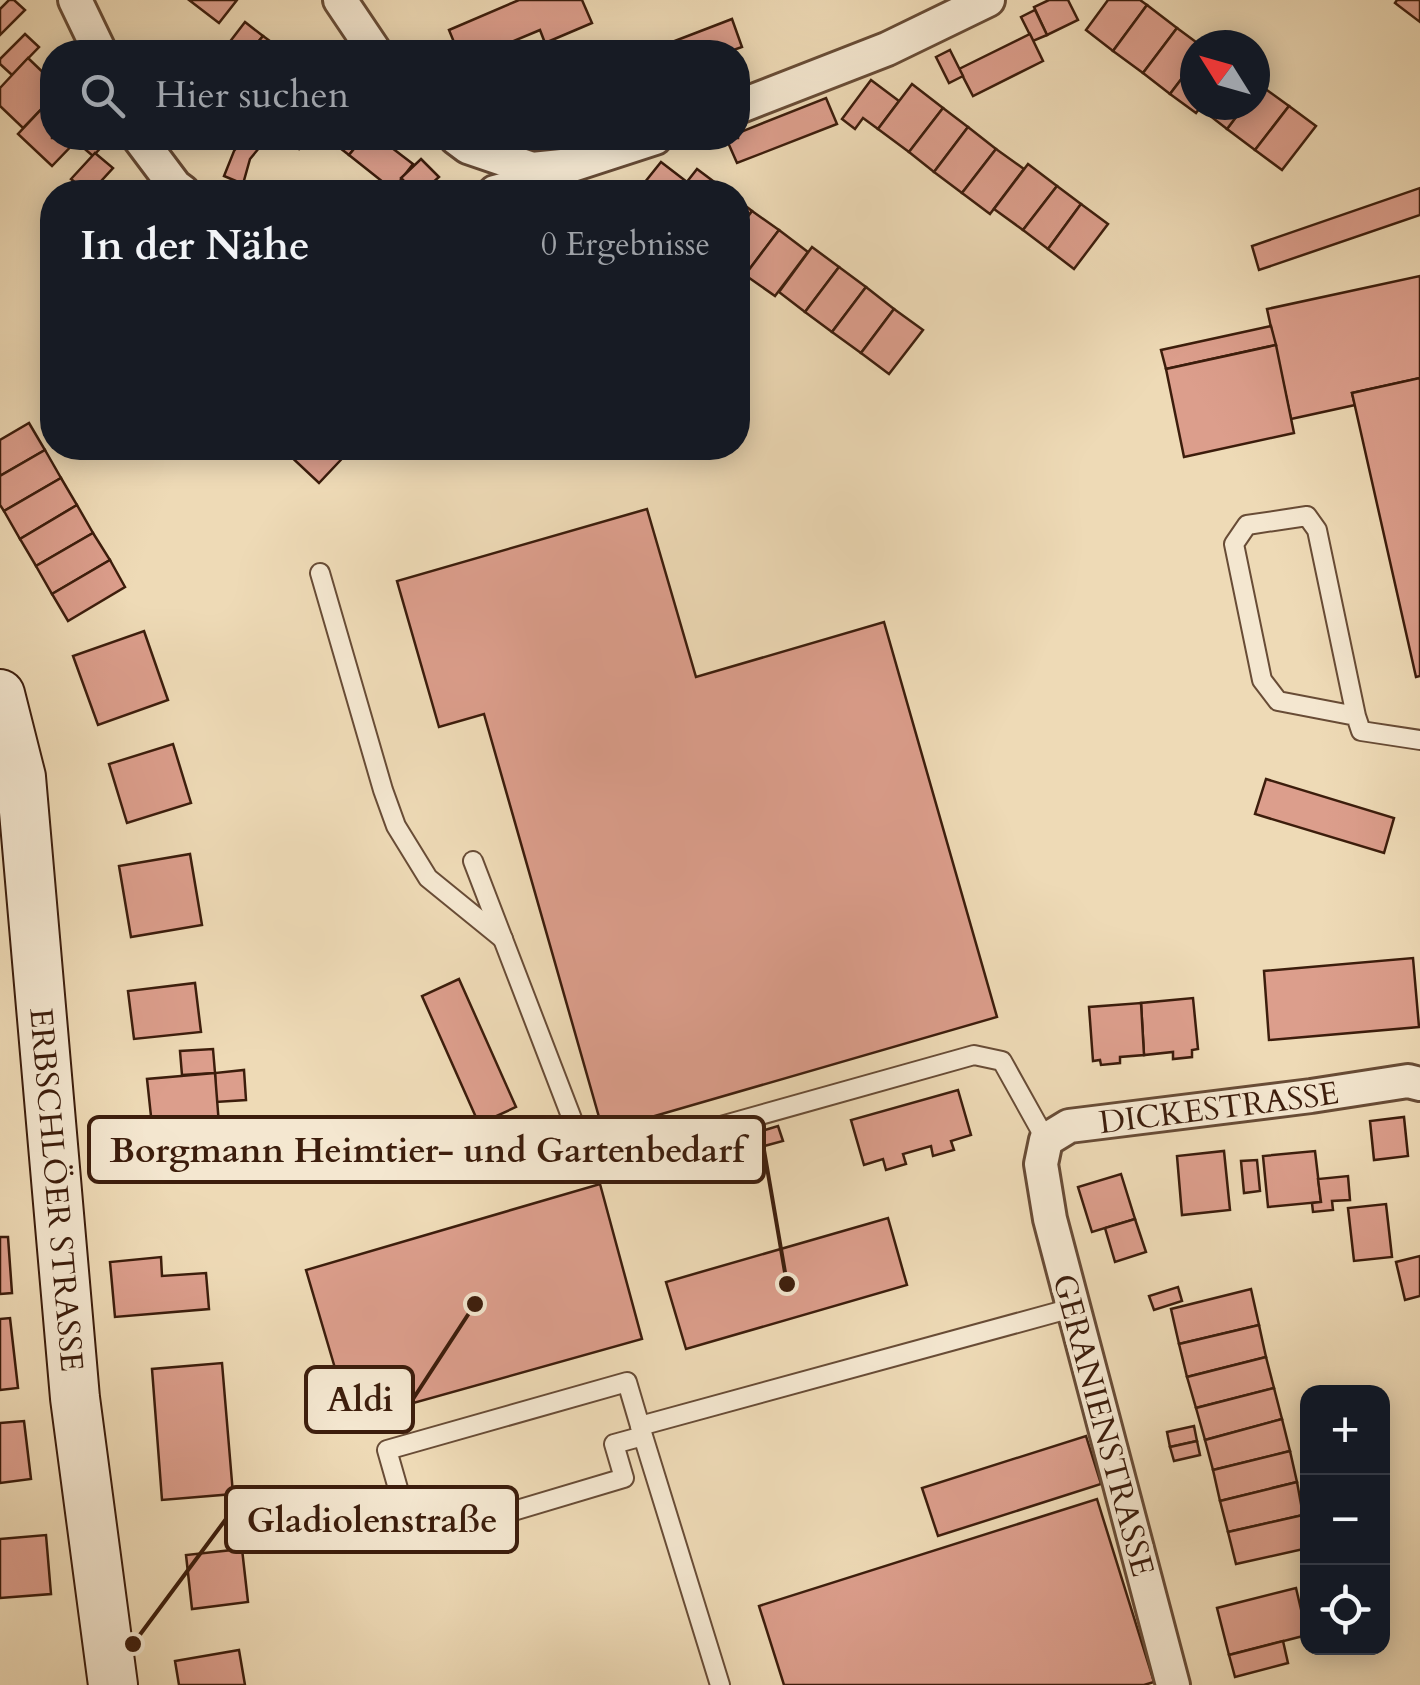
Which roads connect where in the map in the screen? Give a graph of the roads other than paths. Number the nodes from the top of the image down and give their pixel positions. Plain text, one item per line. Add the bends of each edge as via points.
1 (75, 0) edge
2 (340, 0) edge
3 (987, 0) edge
4 (94, 40) edge
5 (367, 40) edge
6 (750, 101) edge
7 (148, 150) edge
8 (477, 150) edge
9 (618, 150) edge
10 (532, 169) junction
11 (170, 180) edge
12 (519, 180) edge
13 (320, 573) dead end
14 (0, 694) edge
15 (1356, 716) junction
16 (1420, 740) edge
17 (473, 861) dead end
18 (503, 939) junction
19 (1420, 1084) edge
20 (1044, 1152) junction
21 (1072, 1308) junction
22 (642, 1431) junction
23 (114, 1685) edge
24 (720, 1685) edge
25 (1173, 1685) edge

1 - 4 street
2 - 5 street
3 - 6 street via 887,49
7 - 11 street
8 - 10 street
9 - 10 street
10 - 12 street
13 - 18 lane via 396,826 428,878
14 - 23 street, ERBSCHLÖER STRASSE via 21,777 75,1398
15 - 15 lane via 1317,530 1307,516 1247,525 1234,544 1262,680 1278,701
15 - 16 lane via 1361,730
17 - 18 lane
18 - 20 lane via 590,1162 974,1055 1002,1061
19 - 20 street, DICKESTRASSE via 1408,1080 1070,1126
20 - 21 street, GERANIENSTRASSE via 1050,1219
21 - 22 lane
21 - 25 street, GERANIENSTRASSE
22 - 22 lane via 614,1444 624,1478 413,1541 387,1450 628,1382
22 - 24 lane

